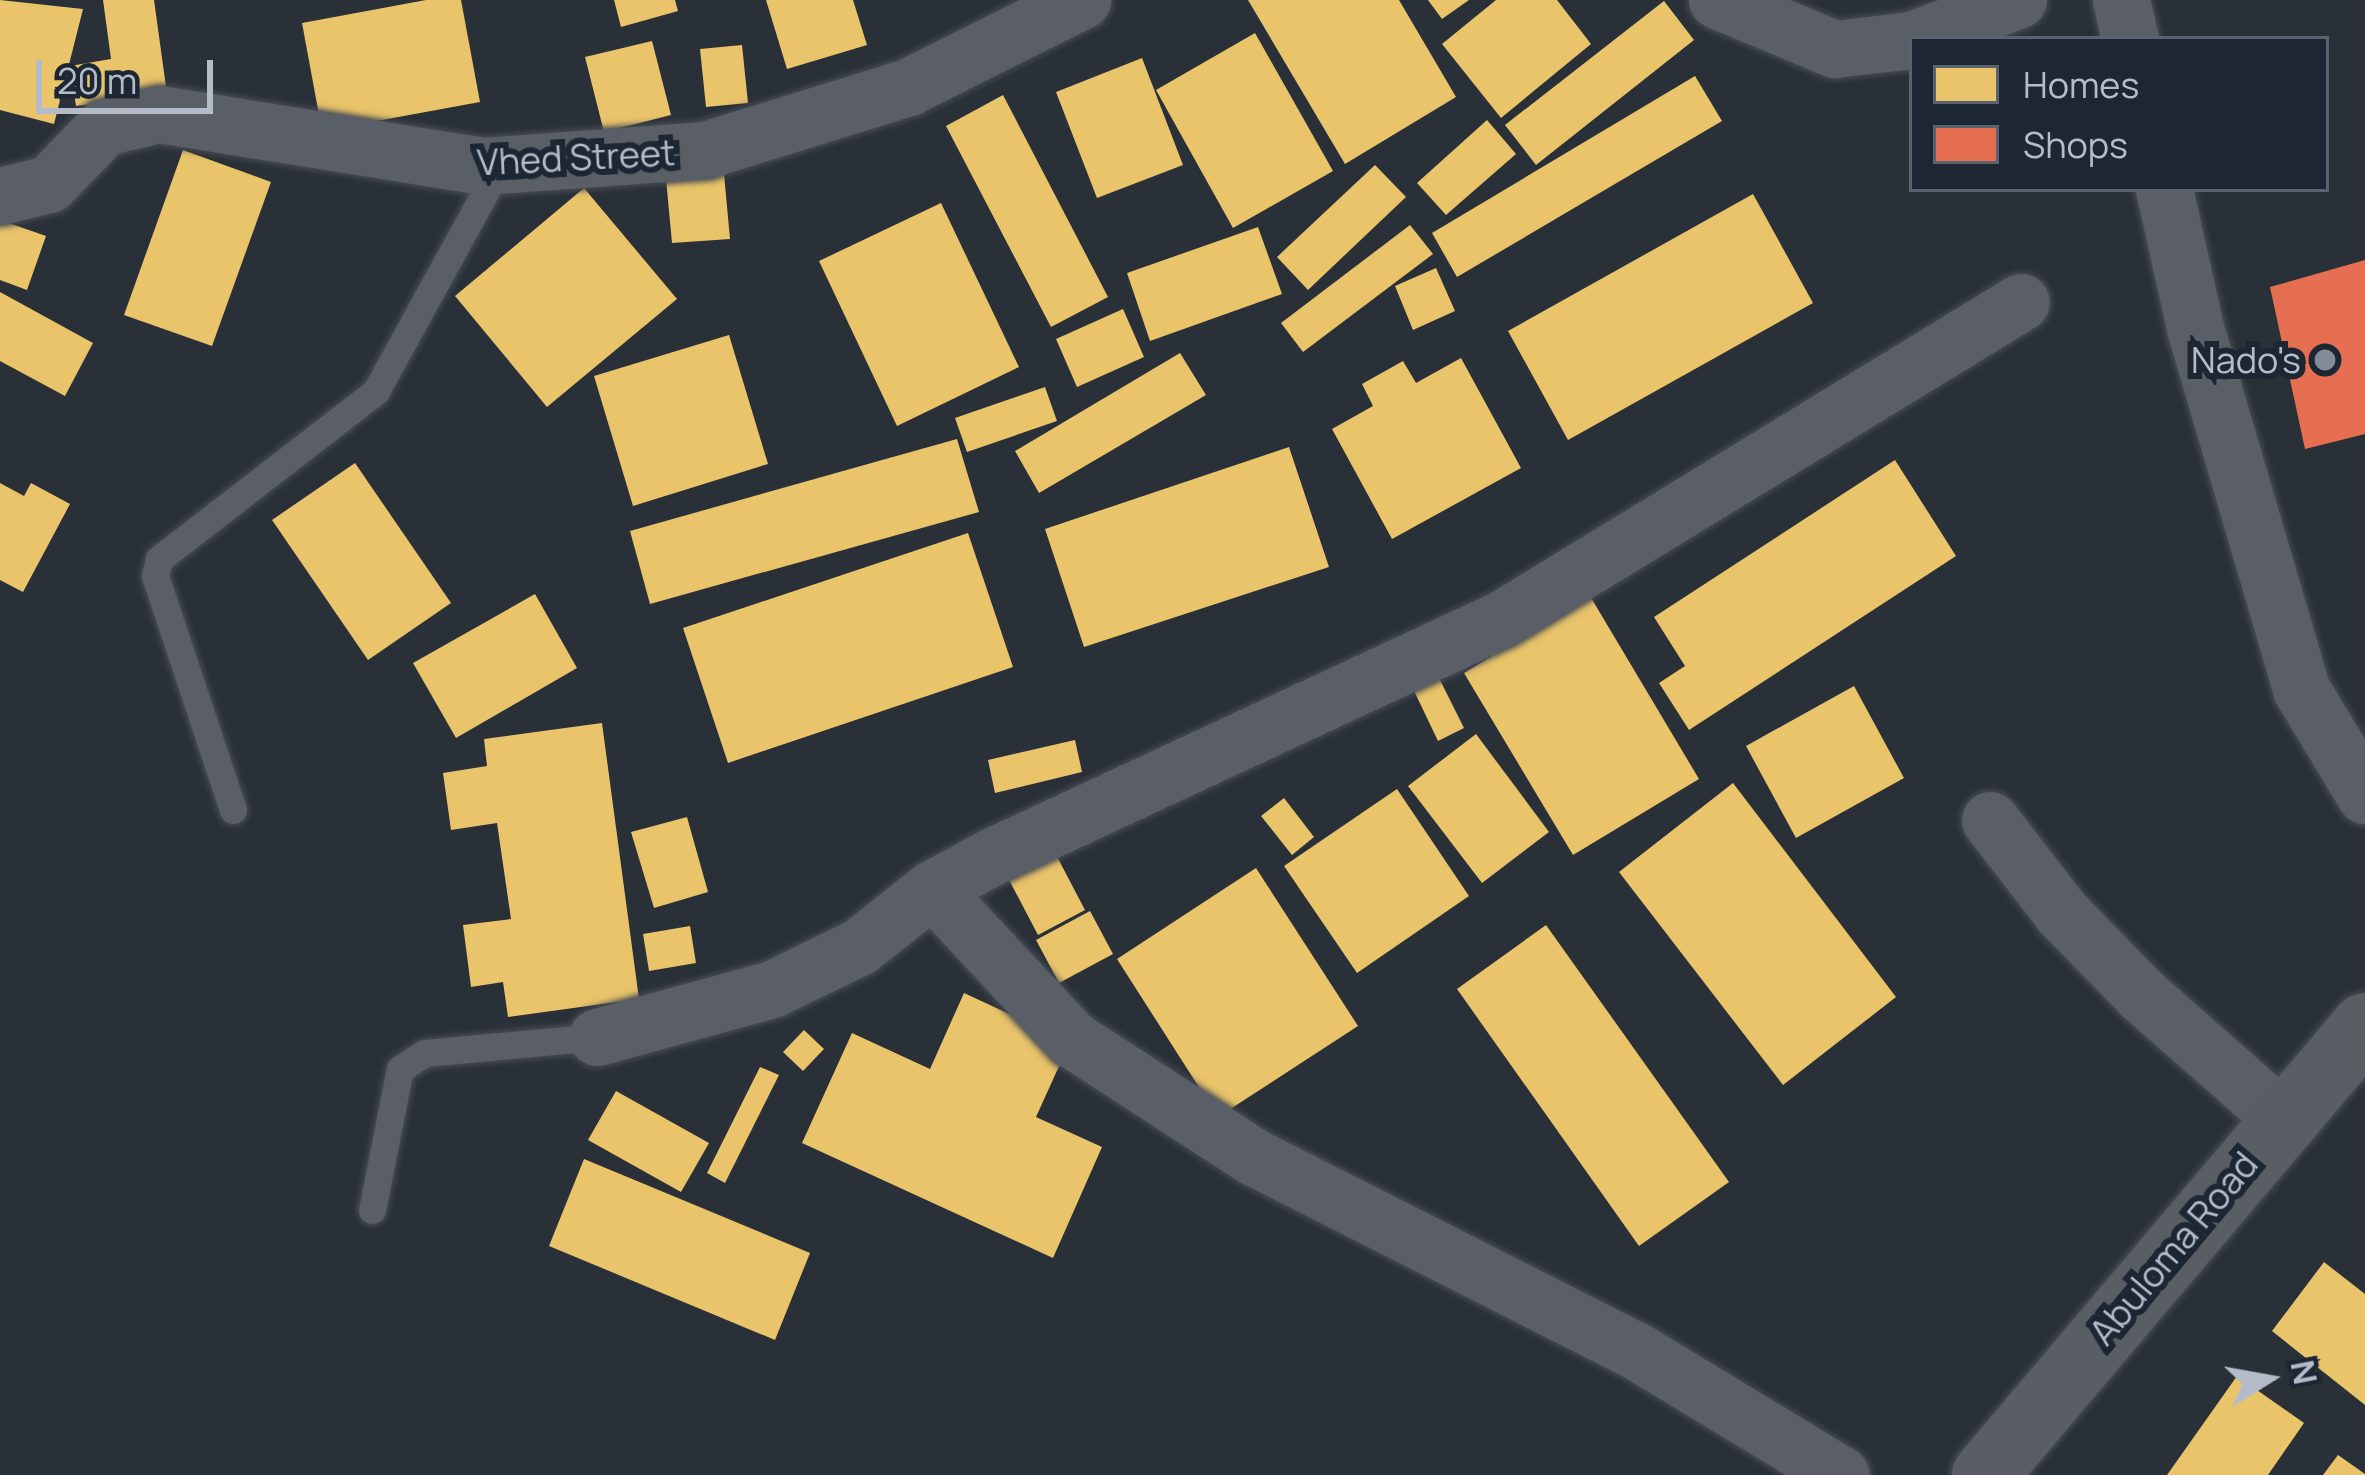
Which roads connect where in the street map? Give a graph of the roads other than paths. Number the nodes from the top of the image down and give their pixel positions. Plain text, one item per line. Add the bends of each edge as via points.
1 (1082, 0) edge
2 (1717, 0) edge
3 (2018, 0) edge
4 (2121, 0) edge
5 (1921, 36) edge
6 (2129, 36) edge
7 (1909, 40) edge
8 (500, 165) junction
9 (2165, 192) edge
10 (0, 196) edge
11 (2021, 302) dead end
12 (2365, 795) edge
13 (233, 810) dead end
14 (1990, 820) dead end
15 (932, 889) junction
16 (2365, 1026) edge
17 (597, 1037) joint
18 (2283, 1119) junction
19 (372, 1210) dead end
20 (1840, 1475) edge
21 (1985, 1475) edge

1 - 8 street, Vhed Street via 908,87 705,150
2 - 7 street via 1835,49
3 - 5 street
4 - 6 street
8 - 10 street, Vhed Street via 159,114 104,127 49,184
8 - 13 lane via 376,392 160,559 155,576
9 - 12 street via 2195,328 2300,689
11 - 15 street via 1502,619
14 - 18 street via 2125,978
15 - 17 street via 860,946 772,989
15 - 20 street via 1072,1039 1217,1133 1638,1352
16 - 18 street, Abuloma Road
17 - 19 lane via 425,1053 400,1070
18 - 21 street, Abuloma Road

